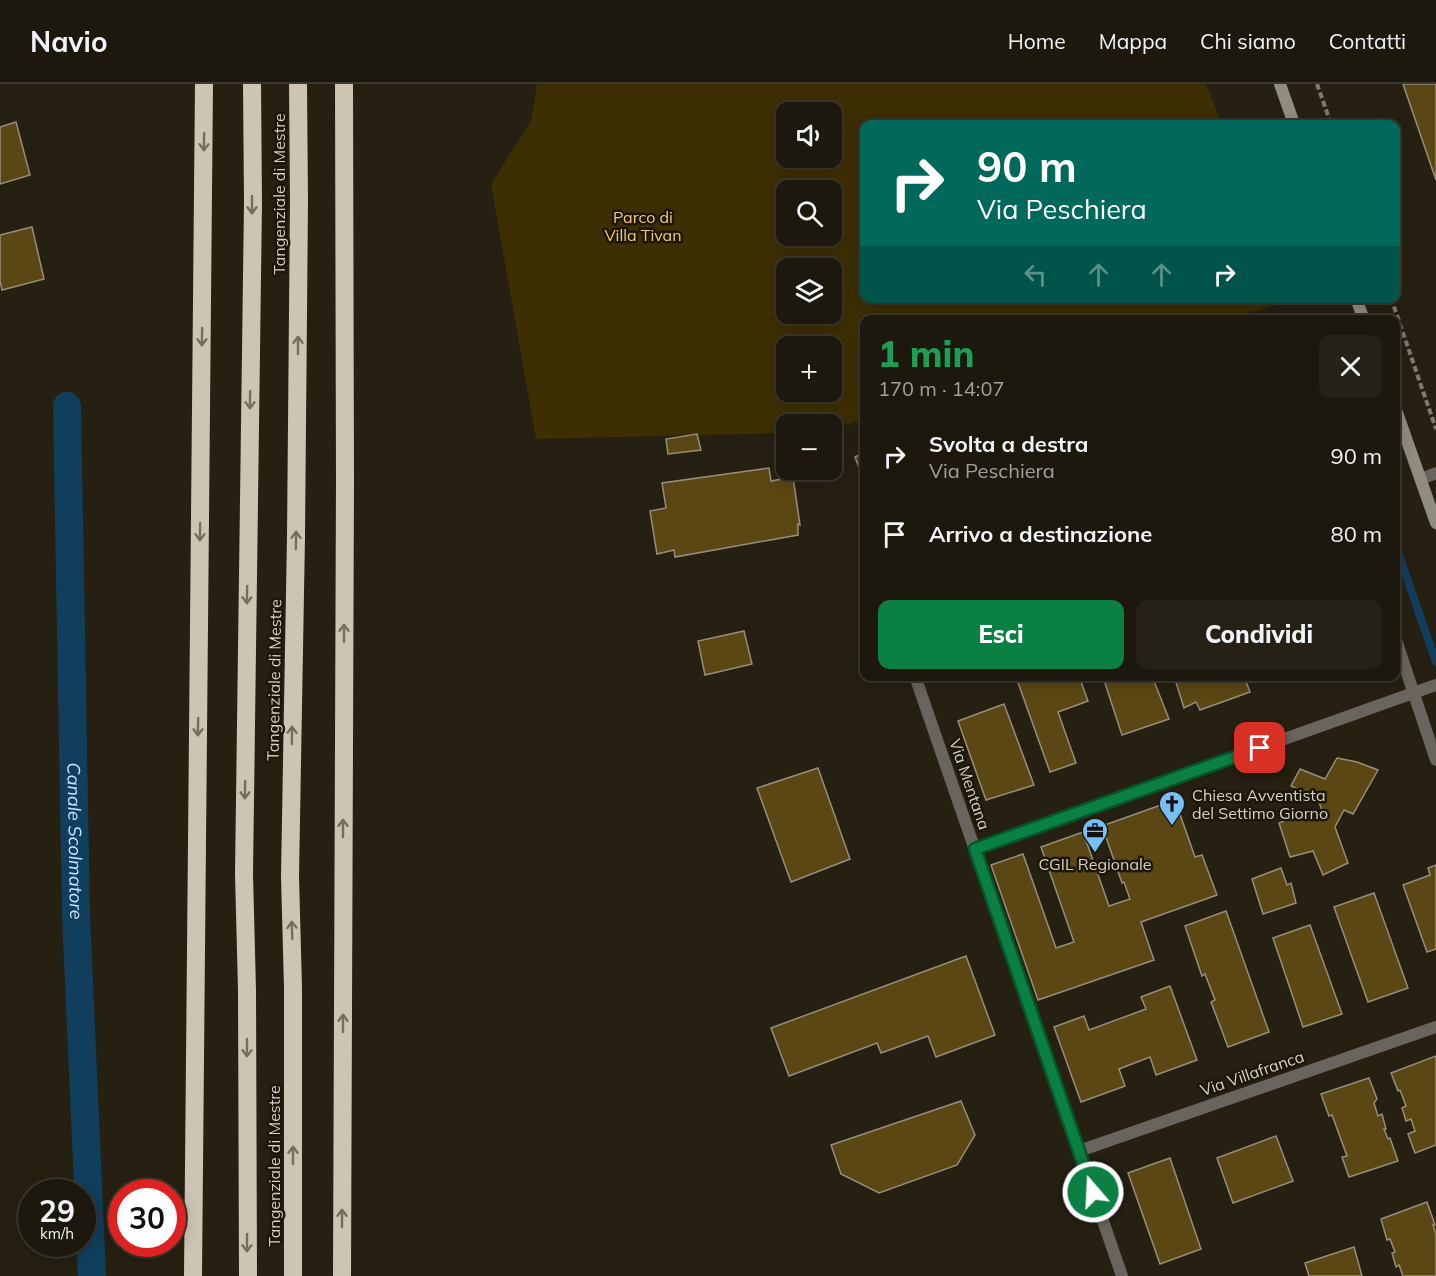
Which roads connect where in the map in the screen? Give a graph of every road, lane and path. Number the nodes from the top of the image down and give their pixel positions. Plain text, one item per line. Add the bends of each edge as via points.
1 (204, 84) edge
2 (252, 84) edge
3 (298, 84) edge
4 (344, 84) edge
5 (1280, 84) edge
6 (1317, 84) edge
7 (1293, 120) edge
8 (1330, 120) edge
9 (1400, 324) edge
10 (1400, 421) edge
11 (1436, 429) edge
12 (1436, 473) edge
13 (1421, 479) junction
14 (1436, 523) edge
15 (1400, 653) edge
16 (917, 681) edge
17 (1433, 686) edge
18 (1413, 693) junction
19 (1436, 760) edge
20 (975, 849) junction
21 (1436, 1027) edge
22 (1079, 1151) junction
23 (193, 1276) edge
24 (248, 1276) edge
25 (293, 1276) edge
26 (342, 1276) edge
27 (1122, 1276) edge

1 -> 23 highway
2 -> 24 highway, Tangenziale di Mestre via 244,874
25 -> 3 highway, Tangenziale di Mestre via 290,876
26 -> 4 highway
5 - 7 main road
6 - 8 path
9 - 11 path
10 - 13 main road
12 - 13 street
13 - 14 main road
15 - 18 street
16 - 20 street, Via Mentana
17 - 18 street
18 - 19 street
18 - 20 street
20 - 22 street, Via Mentana
21 - 22 street, Via Villafranca
22 - 27 street, Via Mentana

